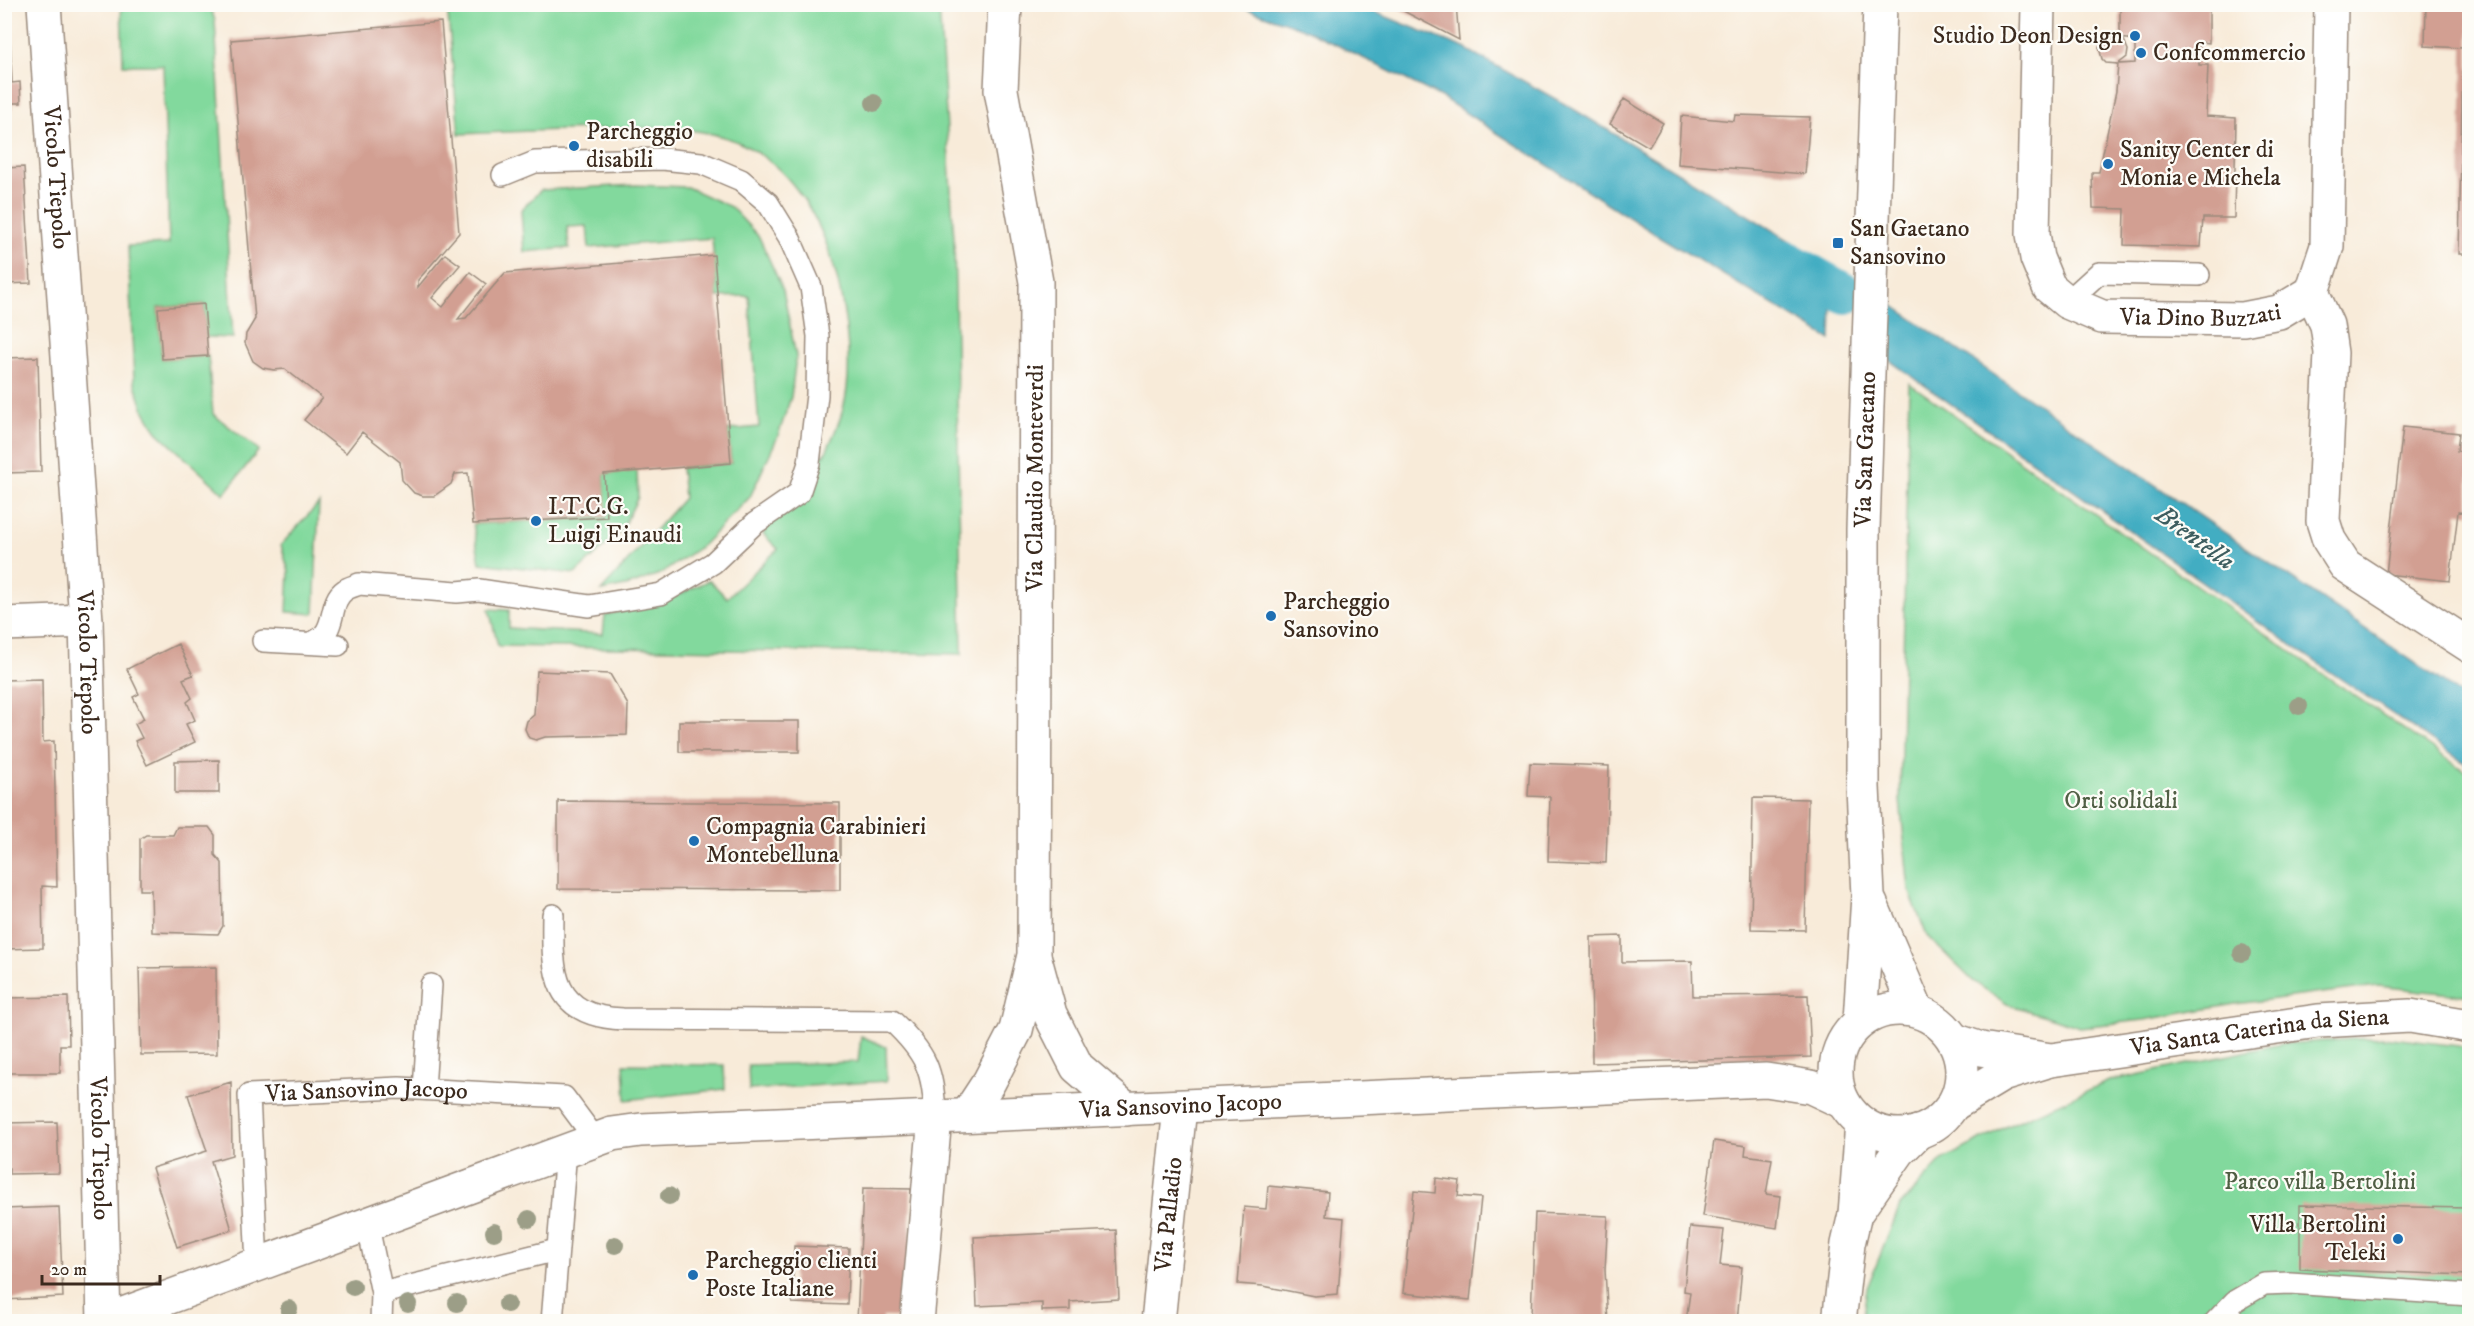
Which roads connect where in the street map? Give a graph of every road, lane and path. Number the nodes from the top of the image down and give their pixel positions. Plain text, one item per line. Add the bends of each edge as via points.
1 (44, 4) edge
2 (1005, 4) edge
3 (1880, 4) edge
4 (2038, 4) edge
5 (2331, 4) edge
6 (503, 176) dead end
7 (2199, 275) dead end
8 (2312, 292) junction
9 (2067, 302) junction
10 (86, 621) junction
11 (4, 624) edge
12 (263, 641) dead end
13 (310, 643) junction
14 (338, 645) dead end
15 (2469, 646) edge
16 (1868, 896) junction
17 (554, 915) dead end
18 (1034, 955) junction
19 (431, 985) dead end
20 (1917, 1011) junction
21 (1860, 1021) junction
22 (2469, 1026) edge
23 (1954, 1040) junction
24 (1837, 1055) junction
25 (2051, 1060) junction
26 (1766, 1080) junction
27 (424, 1089) junction
28 (1954, 1104) junction
29 (1180, 1107) junction
30 (1126, 1109) junction
31 (1853, 1113) junction
32 (968, 1114) junction
33 (935, 1117) junction
34 (1918, 1132) junction
35 (581, 1145) junction
36 (1855, 1214) junction
37 (367, 1222) junction
38 (556, 1250) junction
39 (257, 1265) junction
40 (382, 1293) junction
41 (2469, 1295) edge
42 (103, 1321) edge
43 (381, 1322) edge
44 (552, 1322) edge
45 (917, 1322) edge
46 (1158, 1322) edge
47 (1839, 1322) edge
48 (2215, 1322) edge

1 - 10 street, Vicolo Tiepolo
2 - 18 street, Via Claudio Monteverdi via 1001,90 1036,282
3 - 16 street, Via San Gaetano via 1864,518 1863,787
4 - 9 street, Via Dino Buzzati via 2033,234 2037,258 2049,287
5 - 8 street, Via Dino Buzzati via 2327,246
6 - 13 lane via 535,162 662,159 701,163 741,180 768,203 812,287 818,336 809,463 799,493 754,524 713,562 661,594 589,606 479,590 457,592 359,584 344,590 323,638
7 - 9 lane via 2099,273
8 - 9 street, Via Dino Buzzati via 2279,312 2243,319 2102,317
8 - 15 street via 2327,325 2331,353 2323,521 2329,540 2345,565
10 - 11 street
10 - 42 street, Vicolo Tiepolo
12 - 13 lane
13 - 14 lane
16 - 20 street, Via San Gaetano
16 - 21 street, Via San Gaetano
17 - 33 lane via 552,959 557,981 573,1005 595,1016 616,1019 892,1021 914,1041 931,1074
18 - 30 street, Via Claudio Monteverdi via 1050,1014 1077,1067
18 - 32 street, Via Claudio Monteverdi via 1016,1030
19 - 27 lane
20 - 21 street via 1878,1011
20 - 23 street via 1932,1017
21 - 24 street via 1846,1036
22 - 25 street, Via Santa Caterina da Siena via 2410,1016 2318,1021
23 - 25 street, Via Santa Caterina da Siena via 1981,1049
23 - 28 street via 1963,1072
24 - 26 street, Via Sansovino Jacopo via 1810,1068
24 - 31 street via 1836,1079
25 - 28 street, Via Santa Caterina da Siena via 2002,1075
26 - 29 street, Via Sansovino Jacopo
26 - 31 street, Via Sansovino Jacopo via 1811,1087
27 - 35 lane, Via Sansovino Jacopo via 564,1097
27 - 39 lane, Via Sansovino Jacopo via 249,1095
28 - 34 street via 1938,1121
29 - 30 street, Via Sansovino Jacopo
29 - 46 street, Via Palladio
30 - 32 street, Via Sansovino Jacopo
31 - 34 street via 1880,1132
31 - 36 street
32 - 33 street, Via Sansovino Jacopo
33 - 35 street, Via Sansovino Jacopo via 641,1130 612,1134
33 - 45 street
34 - 36 street via 1899,1151
35 - 37 street, Via Sansovino Jacopo
35 - 38 lane
36 - 47 street
37 - 39 street, Via Sansovino Jacopo
37 - 40 lane
38 - 40 lane
38 - 44 lane
39 - 42 street, Via Sansovino Jacopo
40 - 43 lane
41 - 48 lane via 2264,1284 2235,1301

